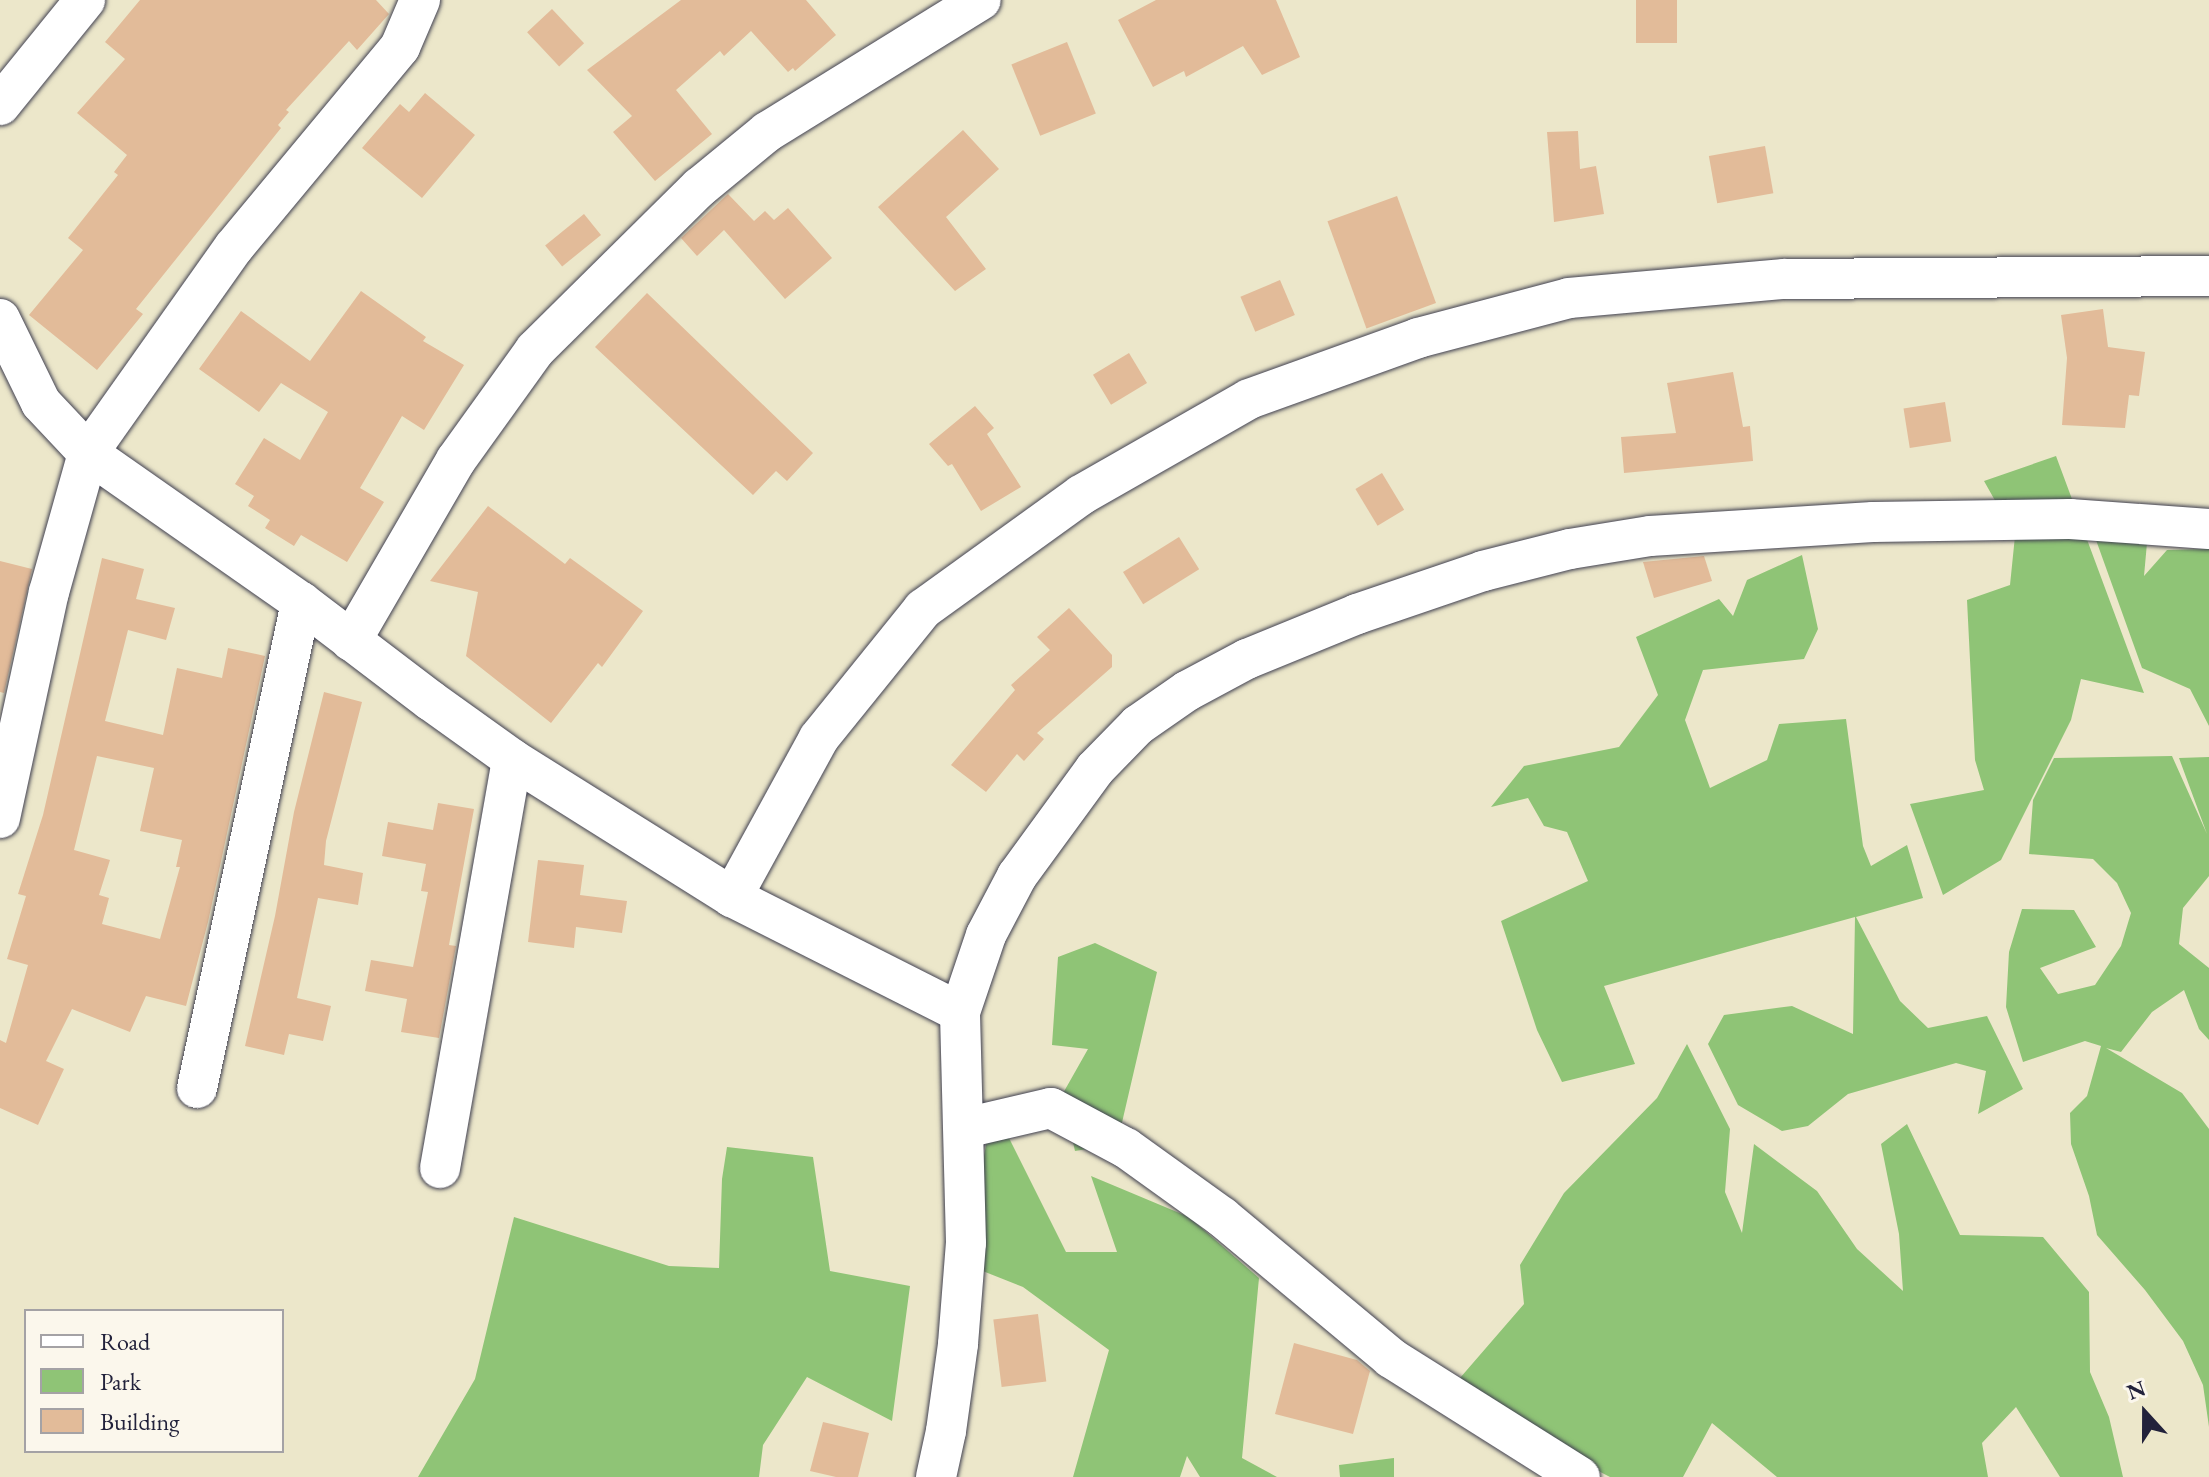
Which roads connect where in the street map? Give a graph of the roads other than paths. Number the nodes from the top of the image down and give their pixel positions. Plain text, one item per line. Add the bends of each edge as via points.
1 (85, 0) edge
2 (420, 0) edge
3 (981, 0) edge
4 (0, 105) edge
5 (2209, 276) edge
6 (0, 319) edge
7 (88, 453) junction
8 (2209, 529) edge
9 (301, 602) junction
10 (351, 641) junction
11 (512, 759) junction
12 (0, 818) edge
13 (732, 897) junction
14 (960, 1012) junction
15 (197, 1088) dead end
16 (965, 1128) junction
17 (440, 1168) dead end
18 (936, 1477) edge
19 (1580, 1477) edge

1 - 4 street
2 - 7 street via 400,47 234,247
3 - 10 street via 767,132 700,187 535,350 456,460
5 - 13 street via 1784,279 1569,298 1418,338 1249,399 1081,495 923,609 819,738
6 - 7 street via 41,403
7 - 9 street
7 - 12 street via 49,592
8 - 14 street via 2009,519 1650,536 1483,571 1357,614 1247,659 1138,725 1095,769 1017,876 986,935
9 - 10 street
9 - 15 street
10 - 11 street
11 - 13 street
11 - 17 street
13 - 14 street
14 - 16 street
16 - 18 street via 966,1243 958,1344
16 - 19 street via 1051,1108 1126,1148 1222,1217 1391,1358

